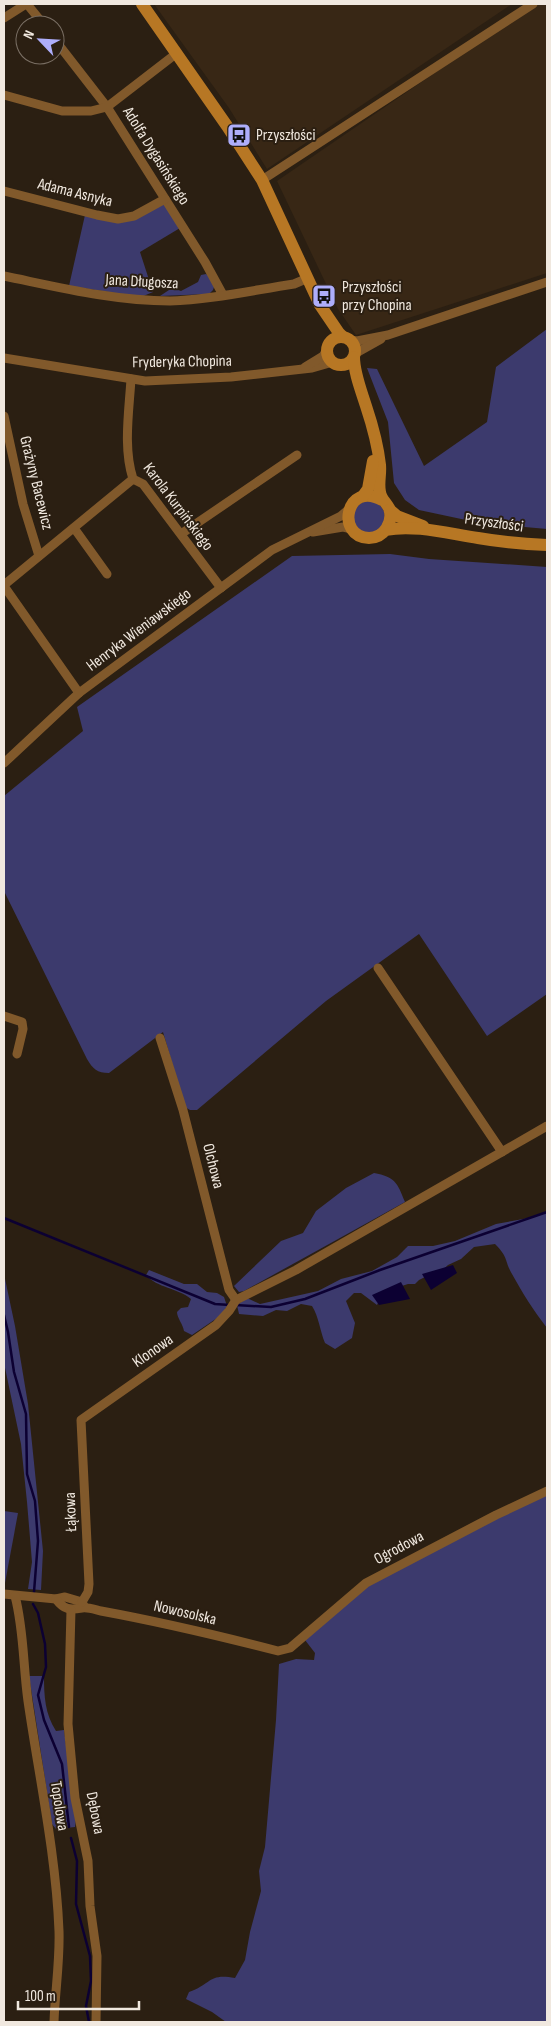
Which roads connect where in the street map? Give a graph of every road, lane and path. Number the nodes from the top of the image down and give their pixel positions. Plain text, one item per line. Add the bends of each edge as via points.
1 (26, 4) edge
2 (142, 4) edge
3 (533, 4) edge
4 (35, 15) edge
5 (4, 18) edge
6 (65, 53) edge
7 (177, 53) junction
8 (4, 95) edge
9 (107, 107) junction
10 (262, 180) junction
11 (4, 191) edge
12 (165, 199) junction
13 (4, 276) edge
14 (308, 278) junction
15 (547, 282) edge
16 (223, 295) junction
17 (320, 305) junction
18 (388, 335) junction
19 (347, 338) junction
20 (328, 347) junction
21 (355, 355) junction
22 (4, 358) edge
23 (335, 364) junction
24 (303, 368) junction
25 (131, 379) junction
26 (362, 394) junction
27 (4, 416) edge
28 (376, 446) junction
29 (297, 454) dead end
30 (133, 479) junction
31 (363, 496) junction
32 (382, 500) junction
33 (349, 509) junction
34 (390, 510) junction
35 (74, 528) junction
36 (352, 529) junction
37 (386, 530) junction
38 (437, 531) junction
39 (181, 534) junction
40 (302, 534) junction
41 (547, 545) edge
42 (39, 556) junction
43 (107, 574) dead end
44 (4, 585) edge
45 (221, 588) junction
46 (79, 694) junction
47 (4, 763) edge
48 (378, 968) dead end
49 (4, 1016) edge
50 (160, 1038) dead end
51 (17, 1054) dead end
52 (547, 1126) edge
53 (502, 1152) junction
54 (236, 1300) junction
55 (81, 1420) joint
56 (547, 1491) edge
57 (4, 1594) edge
58 (15, 1596) junction
59 (56, 1600) junction
60 (83, 1605) junction
61 (71, 1610) junction
62 (278, 1651) joint
63 (54, 2022) edge
64 (96, 2022) edge

1 - 4 street
1 - 5 street
2 - 7 street
3 - 10 street
6 - 9 street, Adolfa Dygasińskiego
7 - 9 street
7 - 10 street
8 - 9 street via 62,111 91,111
9 - 12 street, Adolfa Dygasińskiego
10 - 14 street
11 - 12 street, Adama Asnyka via 118,219 134,216
12 - 16 street, Adolfa Dygasińskiego
13 - 16 street, Jana Długosza via 85,293 148,300 172,301
14 - 16 street, Jana Długosza via 294,284
14 - 17 street
15 - 18 street
17 - 19 street via 339,333
17 - 20 street via 329,337
18 - 19 street via 357,341
18 - 21 street
19 - 20 street via 334,339
19 - 21 street via 354,343
20 - 23 street via 330,359
20 - 24 street, Fryderyka Chopina via 323,356
21 - 23 street via 349,363
21 - 26 street
22 - 25 street, Fryderyka Chopina
23 - 24 street, Fryderyka Chopina
23 - 26 street via 343,369
24 - 25 street, Fryderyka Chopina via 231,377
25 - 30 street, Karola Kurpińskiego via 128,464
26 - 28 street
27 - 42 street, Grażyny Bacewicz via 23,504
28 - 31 street via 371,479
28 - 32 street
29 - 39 street
30 - 35 street
30 - 39 street, Karola Kurpińskiego via 143,484
31 - 32 street via 376,496
31 - 33 street
32 - 34 street
33 - 36 street
33 - 40 street, Henryka Wieniawskiego
34 - 37 street
34 - 38 street, Przyszłości via 397,516
35 - 42 street
35 - 43 street
36 - 37 street via 356,534 369,538
36 - 40 street, Henryka Wieniawskiego via 343,527
37 - 38 street, Przyszłości
38 - 41 street, Przyszłości via 501,542
39 - 45 street, Karola Kurpińskiego
40 - 45 street, Henryka Wieniawskiego via 272,550
42 - 44 street
44 - 46 street
45 - 46 street, Henryka Wieniawskiego
46 - 47 street, Henryka Wieniawskiego
48 - 53 street
49 - 51 street via 22,1022 24,1029
50 - 54 street, Olchowa via 183,1110 229,1290
52 - 53 street
53 - 54 street via 296,1270
54 - 55 street, Klonowa via 216,1325
55 - 60 street, Łąkowa via 89,1584
56 - 62 street, Ogrodowa via 496,1514 366,1583 290,1648
57 - 58 street, Nowosolska
58 - 59 street, Nowosolska
58 - 63 street, Topolowa via 57,1904 59,1934
59 - 60 street, Nowosolska via 65,1598
59 - 61 street, Nowosolska
60 - 61 street, Nowosolska
60 - 62 street, Nowosolska
61 - 64 street, Dębowa via 68,1724 75,1798 88,1861 97,1956

